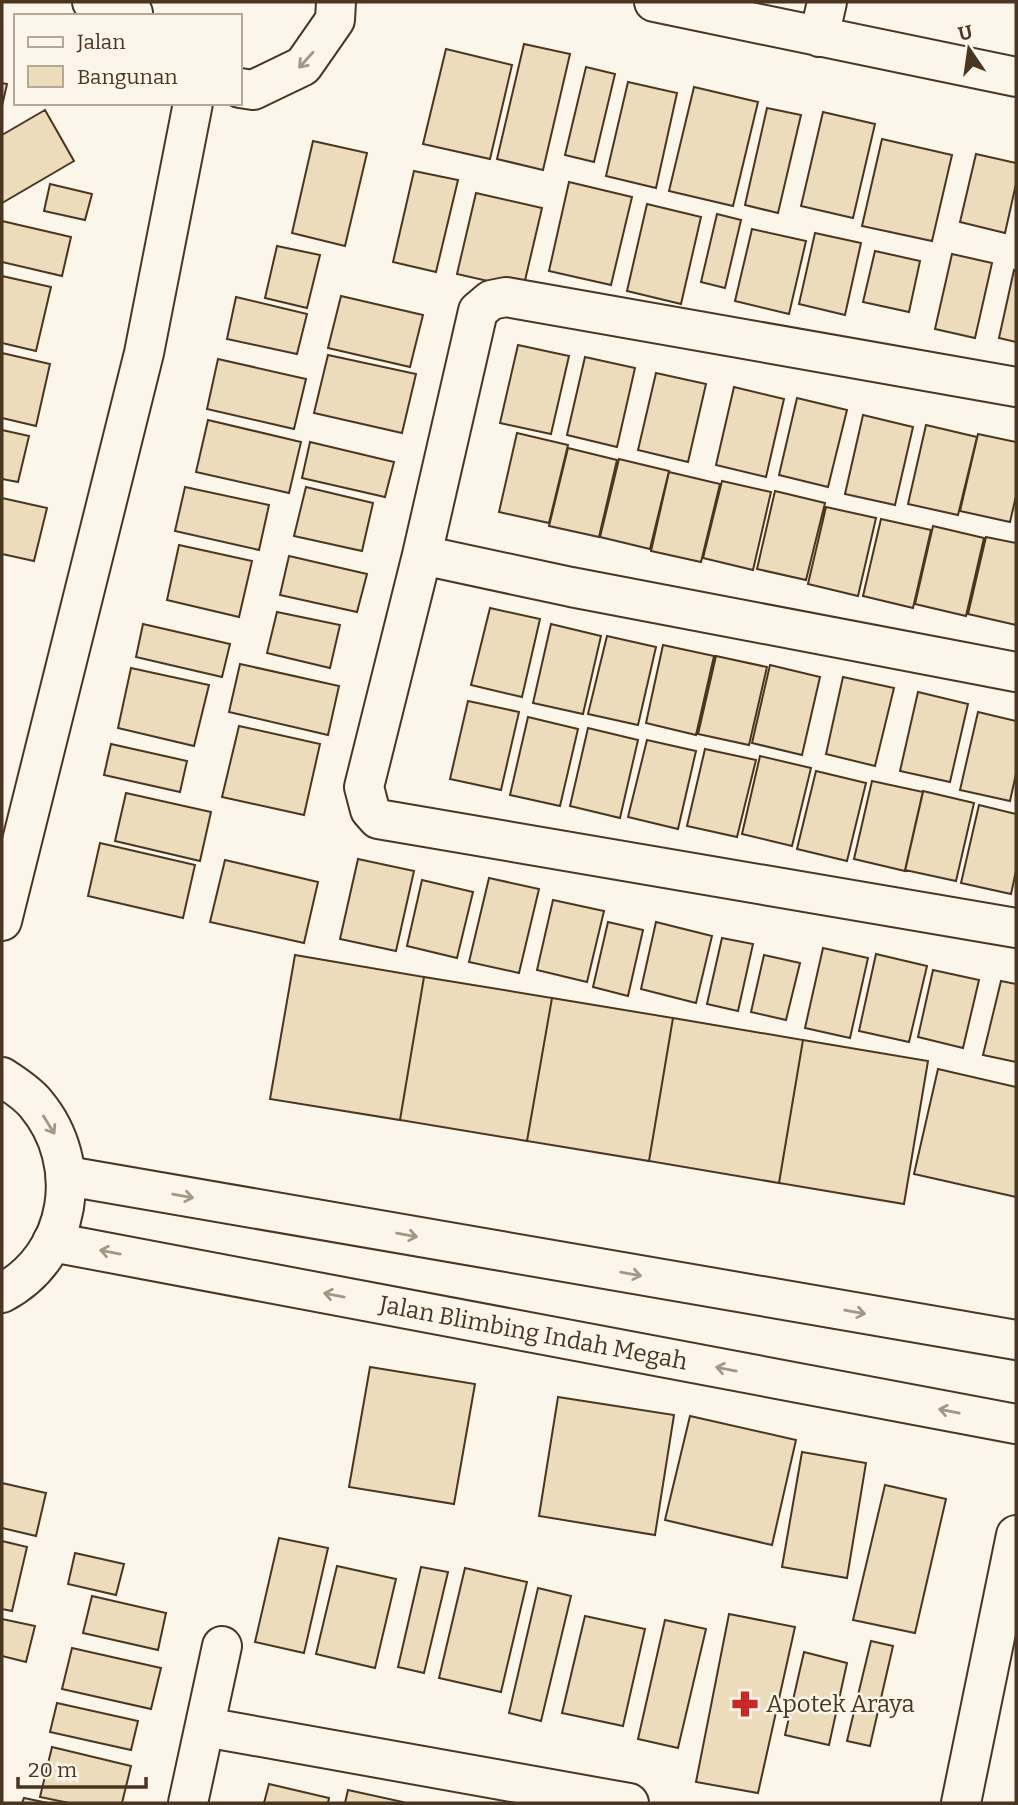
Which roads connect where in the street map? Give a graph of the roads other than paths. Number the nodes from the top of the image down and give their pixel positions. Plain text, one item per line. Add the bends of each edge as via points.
1 (92, 2) edge
2 (336, 2) edge
3 (654, 2) edge
4 (133, 10) edge
5 (823, 19) edge
6 (1016, 77) edge
7 (242, 88) edge
8 (193, 105) edge
9 (1016, 387) edge
10 (422, 555) junction
11 (1016, 672) edge
12 (2, 921) edge
13 (1016, 928) edge
14 (2, 1077) edge
15 (67, 1176) junction
16 (52, 1241) junction
17 (2, 1293) edge
18 (1016, 1340) edge
19 (1016, 1424) edge
20 (1016, 1535) edge
21 (222, 1646) dead end
22 (205, 1727) junction
23 (188, 1803) edge
24 (629, 1803) edge
25 (961, 1803) edge

1 - 4 street
2 -> 7 street via 335,20 303,66 253,90
3 - 5 street
5 - 6 street
8 - 12 street via 145,353
9 - 10 street via 500,297 478,311
10 - 11 street
10 - 13 street via 363,787 378,819
14 -> 15 street via 35,1103 57,1137
15 - 16 street via 64,1216
15 -> 18 street
16 - 17 street via 47,1254 18,1284
19 -> 16 street, Jalan Blimbing Indah Megah
20 - 25 street
21 - 22 street
22 - 23 street
22 - 24 street

